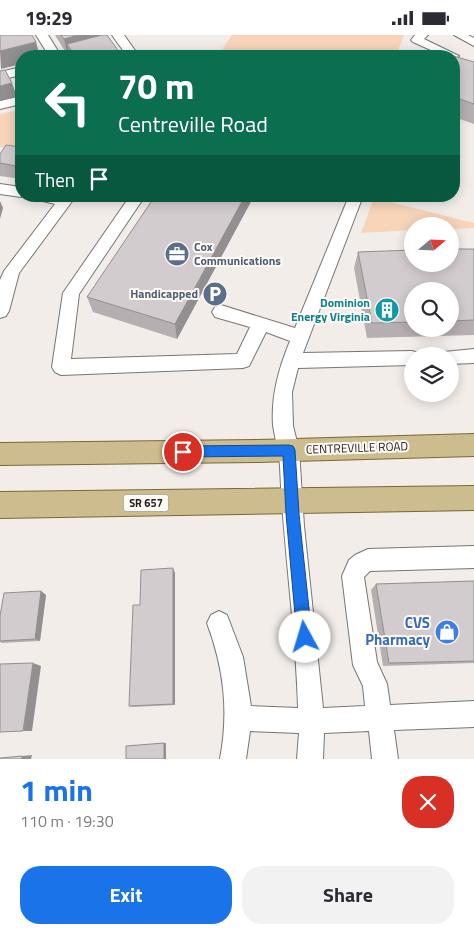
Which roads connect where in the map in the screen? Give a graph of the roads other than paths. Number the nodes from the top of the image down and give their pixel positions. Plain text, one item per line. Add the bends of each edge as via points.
1 (42, 35) edge
2 (118, 35) edge
3 (460, 35) edge
4 (418, 41) edge
5 (474, 43) edge
6 (51, 50) edge
7 (129, 50) edge
8 (439, 50) edge
9 (15, 75) edge
10 (0, 76) edge
11 (15, 101) edge
12 (0, 105) edge
13 (0, 189) edge
14 (15, 191) edge
15 (66, 202) edge
16 (134, 202) edge
17 (354, 202) edge
18 (0, 311) edge
19 (221, 312) dead end
20 (261, 323) junction
21 (300, 337) junction
22 (474, 356) edge
23 (404, 357) edge
24 (459, 357) edge
25 (291, 361) junction
26 (474, 445) edge
27 (289, 450) junction
28 (0, 455) edge
29 (474, 498) edge
30 (291, 501) junction
31 (0, 505) edge
32 (474, 557) edge
33 (219, 623) dead end
34 (474, 714) edge
35 (240, 718) junction
36 (379, 718) junction
37 (311, 721) junction
38 (233, 759) edge
39 (310, 759) edge
40 (385, 759) edge

1 - 6 street
2 - 7 street
3 - 5 street
4 - 8 street
9 - 10 street
11 - 12 street
13 - 14 street
15 - 18 street via 12,271
16 - 20 street via 71,293 61,367 243,361
17 - 21 street
19 - 20 street
20 - 21 street
21 - 25 street
22 - 24 street
23 - 25 street
25 - 27 street via 283,392 283,426
26 - 27 main road, CENTREVILLE ROAD
27 - 28 main road, CENTREVILLE ROAD
27 - 30 street
29 - 30 main road, SR 657
30 - 31 main road, SR 657
30 - 37 street
32 - 36 street via 368,560 356,569 353,575 365,665 375,684
33 - 35 street via 234,668
34 - 36 street
35 - 37 street
35 - 38 street
36 - 37 street
36 - 40 street
37 - 39 street

